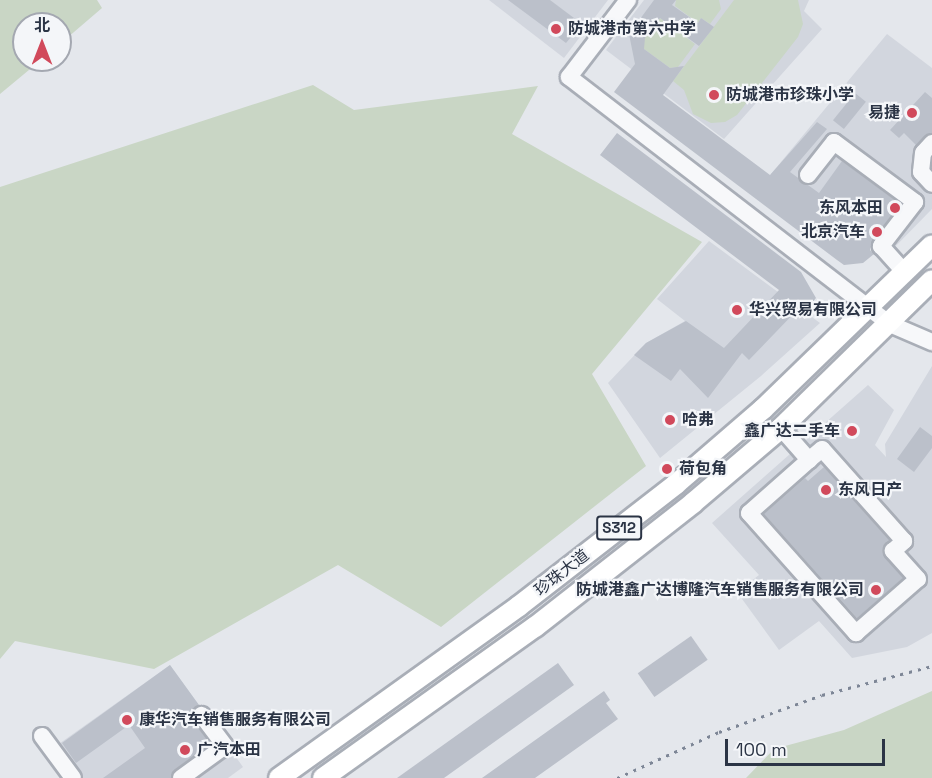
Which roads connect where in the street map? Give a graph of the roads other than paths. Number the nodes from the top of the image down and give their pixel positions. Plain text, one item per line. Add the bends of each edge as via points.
1 (628, 0) edge
2 (932, 143) edge
3 (808, 175) dead end
4 (932, 184) edge
5 (932, 245) edge
6 (905, 273) junction
7 (932, 280) edge
8 (870, 308) junction
9 (890, 324) junction
10 (932, 342) edge
11 (781, 428) junction
12 (809, 460) junction
13 (202, 715) dead end
14 (42, 736) dead end
15 (198, 773) edge
16 (73, 778) edge
17 (181, 778) edge
18 (279, 778) edge
19 (323, 778) edge

1 - 8 street via 569,77
2 - 4 street via 923,153 921,172
3 - 6 street via 834,142 915,202 881,246
5 - 6 main road, 珍珠大道 / S312
6 - 8 main road, 珍珠大道 / S312
7 - 9 main road, 珍珠大道 / S312
8 - 9 street
8 - 18 main road, 珍珠大道 / S312 via 764,409 676,484 519,606
9 - 10 street
9 - 11 main road, 珍珠大道 / S312
11 - 12 street
11 - 19 main road, 珍珠大道 / S312 via 535,627
12 - 12 street via 749,513 856,633 918,579 893,551 904,541 822,449
13 - 15 street via 225,747
14 - 16 street
15 - 17 street

